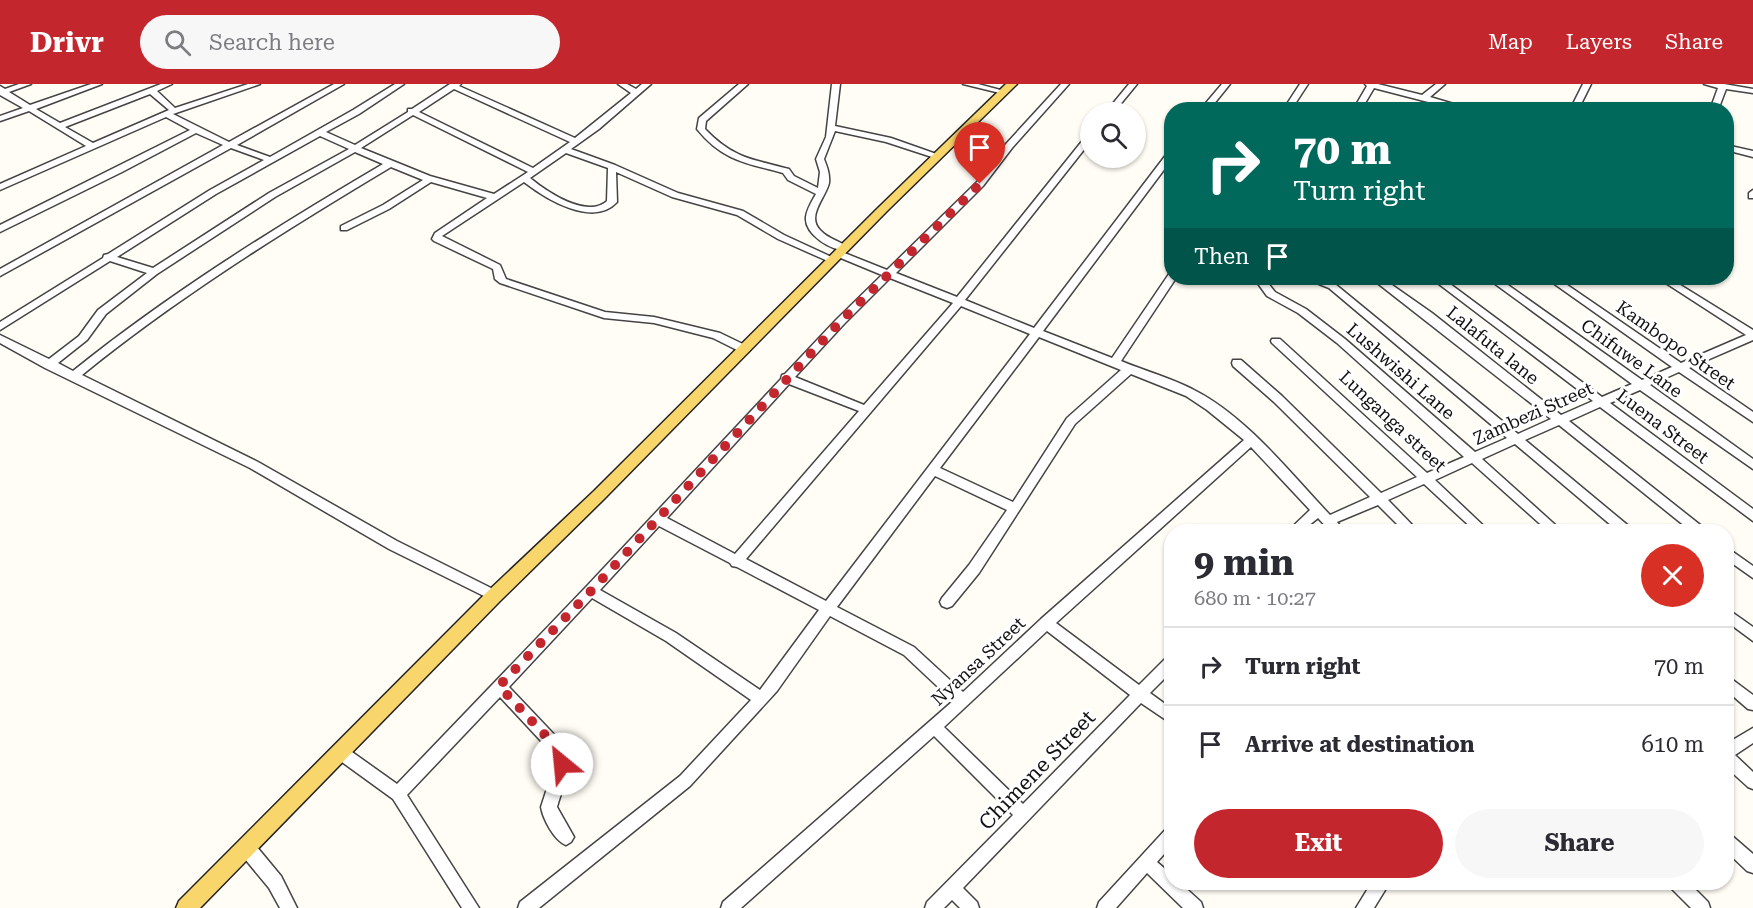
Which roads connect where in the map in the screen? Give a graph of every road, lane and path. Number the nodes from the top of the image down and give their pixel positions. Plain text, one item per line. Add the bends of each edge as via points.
1 (27, 84) edge
2 (98, 84) edge
3 (168, 84) edge
4 (256, 84) edge
5 (340, 84) edge
6 (400, 84) edge
7 (622, 84) edge
8 (647, 84) edge
9 (744, 84) edge
10 (836, 84) edge
11 (967, 84) edge
12 (1065, 84) edge
13 (1133, 84) edge
14 (1226, 84) edge
15 (1304, 84) edge
16 (1370, 84) edge
17 (1406, 84) edge
18 (1441, 84) edge
19 (1587, 84) edge
20 (1708, 84) edge
21 (455, 85) edge
22 (1723, 86) junction
23 (1008, 88) edge
24 (1, 91) edge
25 (152, 91) junction
26 (1753, 91) edge
27 (636, 93) junction
28 (1405, 93) junction
29 (1424, 98) junction
30 (1118, 102) edge
31 (1211, 102) edge
32 (1292, 102) edge
33 (1361, 102) edge
34 (1439, 102) edge
35 (1578, 102) edge
36 (1717, 102) edge
37 (31, 108) junction
38 (411, 111) junction
39 (171, 113) junction
40 (0, 119) edge
41 (60, 126) junction
42 (831, 128) junction
43 (195, 130) junction
44 (319, 132) junction
45 (576, 142) junction
46 (229, 145) junction
47 (91, 146) junction
48 (356, 148) junction
49 (1734, 149) edge
50 (566, 150) junction
51 (1080, 150) edge
52 (1753, 154) edge
53 (938, 156) junction
54 (269, 159) junction
55 (391, 163) junction
56 (1164, 164) edge
57 (612, 167) junction
58 (534, 172) junction
59 (432, 178) junction
60 (525, 179) junction
61 (0, 187) edge
62 (822, 194) junction
63 (495, 197) junction
64 (344, 228) dead end
65 (0, 229) edge
66 (839, 254) junction
67 (107, 257) junction
68 (154, 272) junction
69 (0, 273) edge
70 (888, 274) junction
71 (1166, 285) edge
72 (1264, 285) edge
73 (1330, 285) edge
74 (1386, 285) edge
75 (1446, 285) edge
76 (1502, 285) edge
77 (1561, 285) edge
78 (1674, 285) edge
79 (958, 303) junction
80 (0, 327) edge
81 (1037, 334) junction
82 (1753, 336) edge
83 (0, 339) edge
84 (1276, 341) dead end
85 (745, 350) junction
86 (1114, 363) junction
87 (1237, 363) dead end
88 (49, 365) junction
89 (1129, 369) junction
90 (1681, 369) junction
91 (72, 376) junction
92 (786, 378) junction
93 (1643, 385) junction
94 (1603, 401) junction
95 (866, 410) junction
96 (1753, 418) edge
97 (1558, 420) junction
98 (1251, 440) junction
99 (1517, 440) junction
100 (1473, 459) junction
101 (1753, 465) edge
102 (933, 470) junction
103 (1427, 478) junction
104 (1378, 498) junction
105 (1016, 508) junction
106 (1318, 510) junction
107 (1753, 516) edge
108 (658, 519) junction
109 (1328, 521) junction
110 (1302, 524) edge
111 (1331, 524) edge
112 (1405, 524) edge
113 (1476, 524) edge
114 (1548, 524) edge
115 (1619, 524) edge
116 (1691, 524) edge
117 (1734, 558) edge
118 (736, 562) junction
119 (1753, 573) edge
120 (591, 591) junction
121 (494, 596) junction
122 (946, 602) dead end
123 (829, 607) junction
124 (1734, 620) edge
125 (1046, 622) junction
126 (1753, 635) edge
127 (1164, 669) edge
128 (499, 686) junction
129 (1734, 688) edge
130 (1141, 693) junction
131 (762, 699) junction
132 (963, 701) junction
133 (1753, 704) edge
134 (1164, 712) edge
135 (934, 727) junction
136 (1753, 735) edge
137 (1734, 748) edge
138 (340, 752) junction
139 (1734, 764) edge
140 (1753, 782) edge
141 (398, 794) junction
142 (1023, 814) junction
143 (566, 837) dead end
144 (1164, 842) edge
145 (246, 847) junction
146 (1734, 848) edge
147 (1146, 862) junction
148 (1753, 866) edge
149 (1164, 879) edge
150 (952, 888) junction
151 (1176, 890) edge
152 (1376, 890) edge
153 (1685, 890) edge
154 (186, 908) edge
155 (289, 908) edge
156 (471, 908) edge
157 (526, 908) edge
158 (729, 908) edge
159 (933, 908) edge
160 (971, 908) edge
161 (1106, 908) edge
162 (1195, 908) edge
163 (1364, 908) edge
164 (1702, 908) edge

1 - 24 street
2 - 37 street
3 - 25 street
4 - 39 street
5 - 46 street
6 - 44 street
7 - 27 street
8 - 27 street
9 - 62 street via 702,120 701,129 712,142 738,158 786,171 791,178
10 - 42 street
11 - 23 street
12 - 70 street via 980,184
13 - 30 street
14 - 31 street
15 - 32 street
16 - 28 street
16 - 33 street
17 - 28 street
18 - 29 street
19 - 35 street
20 - 22 street
21 - 38 street
21 - 45 street
22 - 26 street
22 - 36 street
23 - 53 main road
24 - 37 street
25 - 39 street
25 - 41 street
27 - 45 street
28 - 29 street
29 - 34 street
37 - 40 street
37 - 41 street
38 - 48 street
38 - 58 street
39 - 43 street
39 - 47 street
41 - 47 street
42 - 53 street
42 - 62 street via 828,146 820,159 825,177
43 - 46 street
43 - 65 street
44 - 48 street
44 - 54 street
45 - 50 street
46 - 54 street
46 - 69 street
47 - 61 street
48 - 55 street
48 - 68 street via 272,195
49 - 52 street
50 - 57 street
50 - 58 street
51 - 79 street
53 - 66 main road
54 - 67 street
55 - 59 street
55 - 91 street via 272,234
56 - 81 street
57 - 60 street via 612,202 599,210 551,197
57 - 66 street via 675,195 740,213 800,247
58 - 60 street
59 - 63 street via 461,190
59 - 64 street
60 - 63 street
62 - 66 street via 810,213 812,227
63 - 85 street via 437,239 497,267 503,281 604,315 654,320 716,334
66 - 70 street
66 - 85 main road
67 - 68 street
67 - 80 street
68 - 88 street via 102,312 83,338
70 - 79 street
70 - 92 street
71 - 86 street
72 - 100 street, Lushwishi Lane via 1271,294 1302,310 1341,341
73 - 99 street
74 - 97 street, Lalafuta lane
75 - 94 street, Luena Street
76 - 93 street, Chifuwe Lane
77 - 90 street, Kambopo Street
78 - 82 street, Zambezi Street
79 - 81 street
79 - 95 street
81 - 86 street
81 - 102 street
82 - 90 street, Zambezi Street
83 - 88 street
84 - 103 street, Lunganga street
85 - 121 main road
86 - 89 street
87 - 104 street
88 - 91 street
89 - 98 street via 1197,397
89 - 105 street via 1071,421
90 - 93 street, Zambezi Street
90 - 96 street, Kambopo Street
91 - 121 street via 254,465 393,545
92 - 95 street
92 - 108 street
93 - 94 street, Zambezi Street
93 - 101 street, Chifuwe Lane
94 - 97 street, Zambezi Street
94 - 107 street, Luena Street
95 - 118 street
97 - 99 street, Zambezi Street
97 - 116 street, Lalafuta lane
98 - 106 street
98 - 125 street, Nyansa Street
99 - 100 street, Zambezi Street
99 - 115 street
100 - 103 street, Zambezi Street
100 - 114 street, Lushwishi Lane
102 - 105 street
102 - 123 street
103 - 104 street, Zambezi Street
103 - 113 street, Lunganga street
104 - 109 street, Zambezi Street
104 - 112 street
105 - 122 street
106 - 109 street
106 - 110 street
108 - 118 street
108 - 120 street
109 - 111 street
117 - 119 street
118 - 123 street
120 - 128 street
120 - 131 street via 671,637
121 - 138 main road
123 - 131 street
123 - 132 street via 909,651
124 - 126 street
125 - 130 street
125 - 132 street, Nyansa Street
127 - 130 street, Chimene Street
128 - 141 street
128 - 143 street via 560,751 562,764 549,807
129 - 133 street
130 - 134 street
130 - 142 street, Chimene Street
131 - 157 street via 685,781
132 - 135 street, Nyansa Street
135 - 142 street
135 - 158 street, Nyansa Street
136 - 137 street
138 - 141 street
138 - 145 main road
139 - 140 street
141 - 156 street
142 - 150 street, Chimene Street
144 - 147 street
145 - 154 main road
145 - 155 street via 275,882
146 - 148 street
147 - 149 street
147 - 161 street
150 - 159 street, Chimene Street
150 - 160 street
151 - 162 street
152 - 163 street
153 - 164 street

